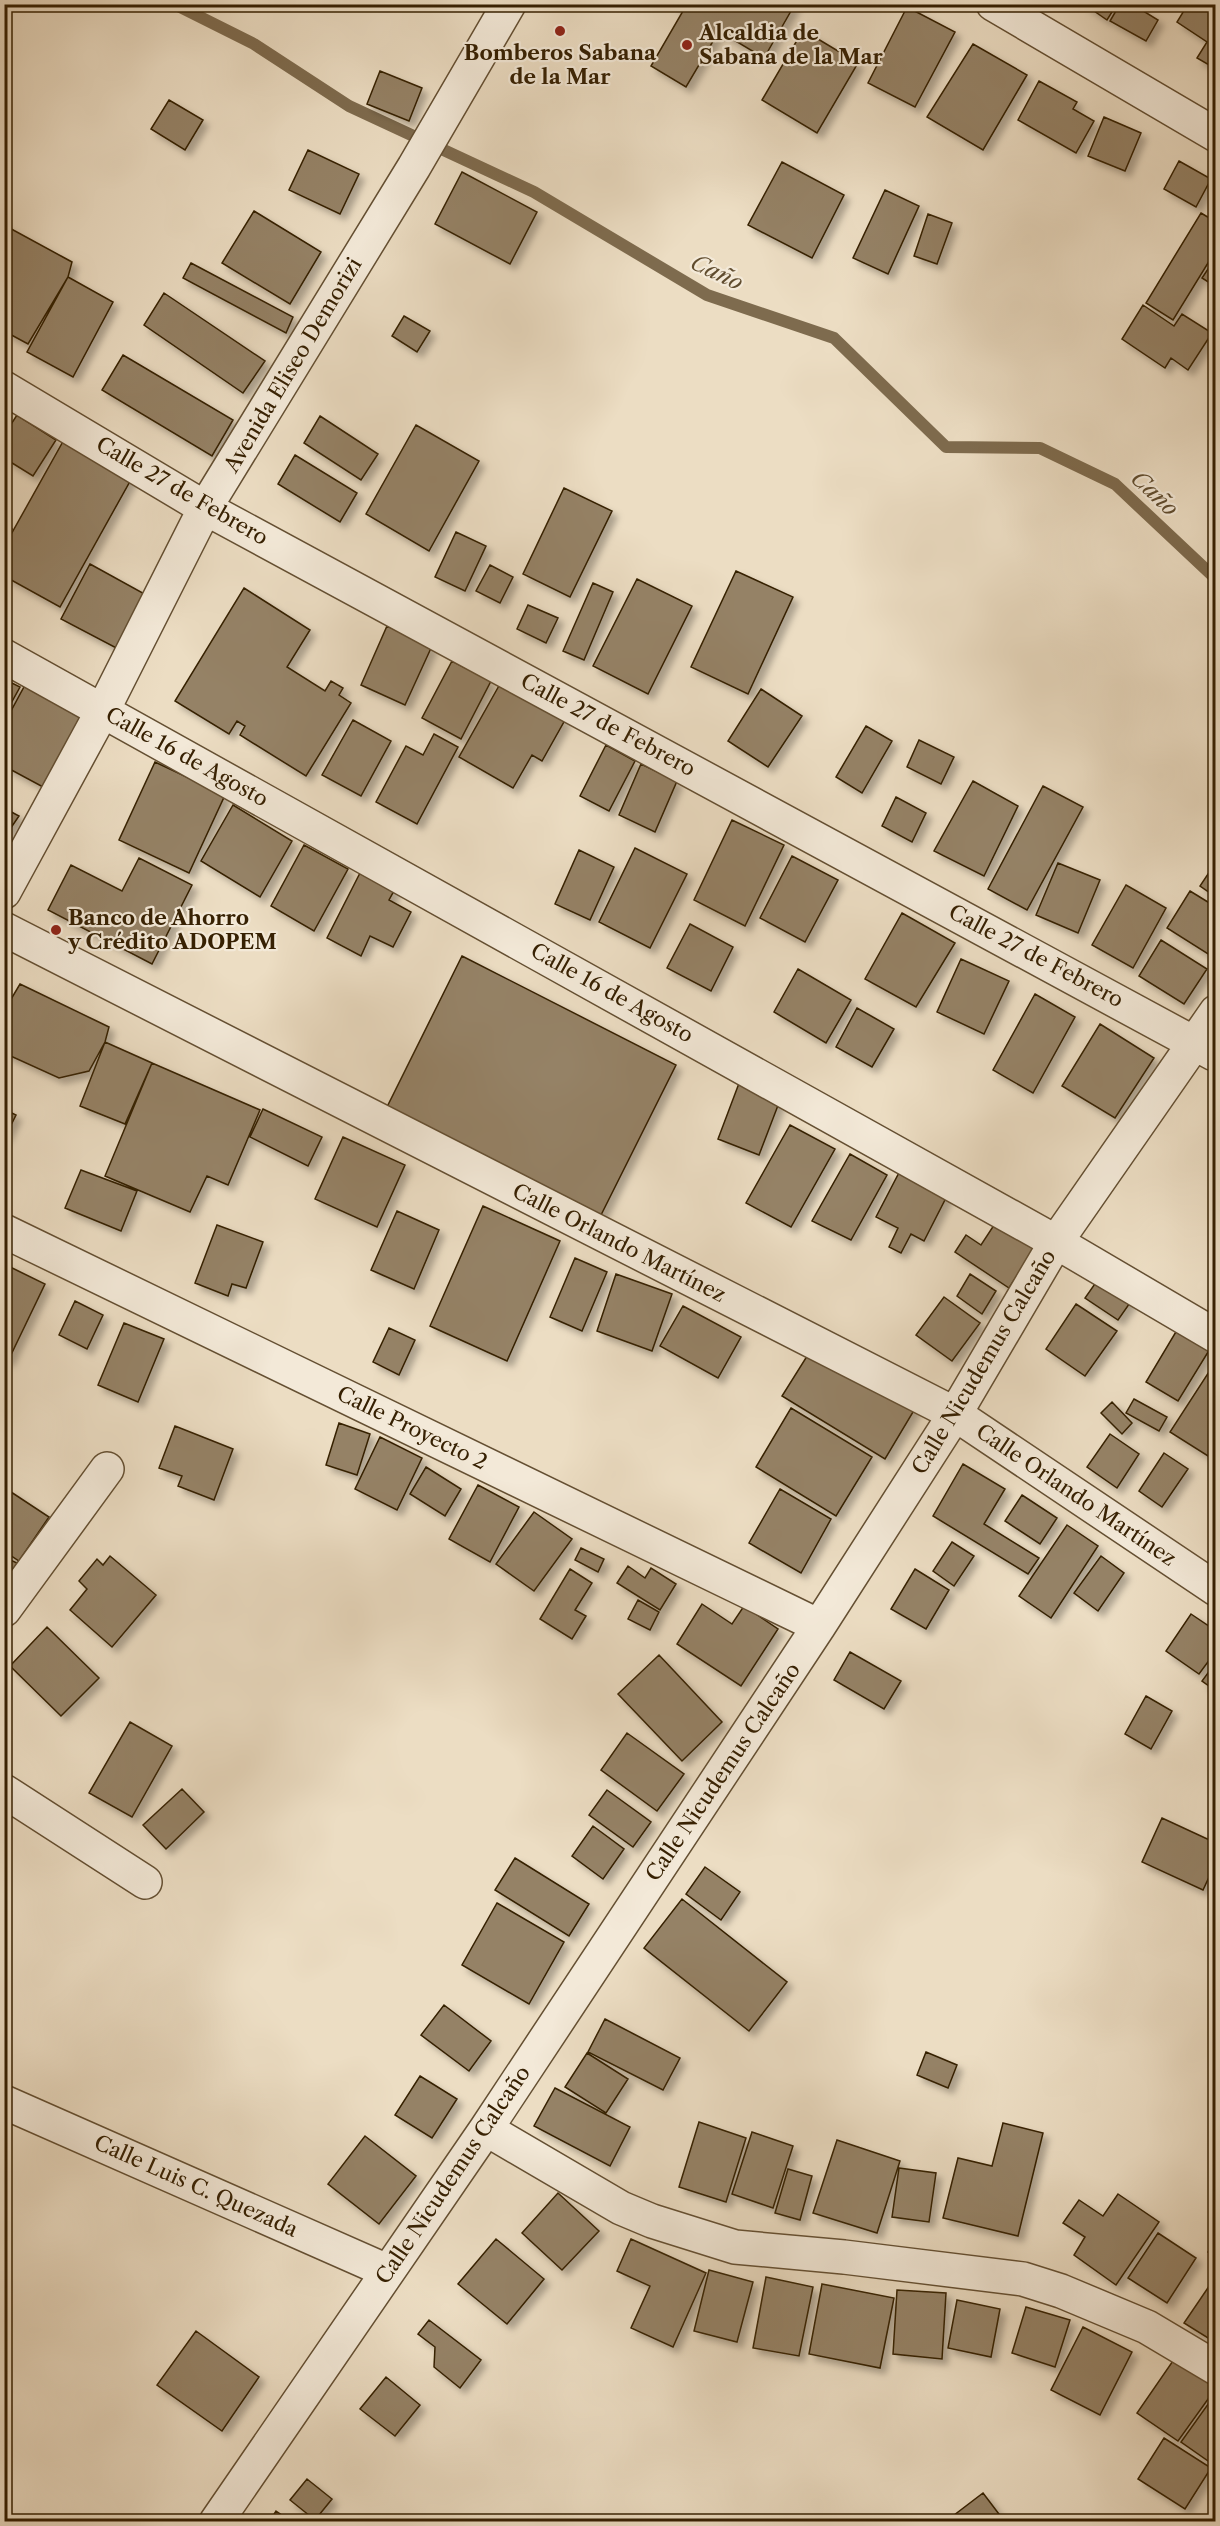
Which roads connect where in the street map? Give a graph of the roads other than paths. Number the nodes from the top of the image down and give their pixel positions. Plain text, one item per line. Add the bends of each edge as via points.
1 (509, 4) edge
2 (993, 4) edge
3 (1215, 135) edge
4 (4, 388) edge
5 (206, 508) junction
6 (4, 656) edge
7 (103, 710) junction
8 (4, 892) edge
9 (4, 929) edge
10 (1215, 1012) edge
11 (1206, 1049) edge
12 (4, 1231) edge
13 (1056, 1242) junction
14 (1215, 1336) edge
15 (955, 1414) junction
16 (107, 1469) dead end
17 (1215, 1589) edge
18 (4, 1610) edge
19 (819, 1626) junction
20 (4, 1791) edge
21 (145, 1882) dead end
22 (4, 2102) edge
23 (486, 2129) junction
24 (387, 2271) junction
25 (1215, 2368) edge
26 (216, 2522) edge

1 - 5 street, Avenida Eliseo Demorizi
2 - 3 street
4 - 5 street, Calle 27 de Febrero
5 - 7 street, Avenida Eliseo Demorizi
5 - 11 street, Calle 27 de Febrero
6 - 7 street, Calle 16 de Agosto
7 - 8 street, Avenida Eliseo Demorizi
7 - 13 street, Calle 16 de Agosto
9 - 15 street, Calle Orlando Martínez
10 - 11 street, Calle Nicudemus Calcaño
11 - 13 street, Calle Nicudemus Calcaño
12 - 19 street, Calle Proyecto 2
13 - 14 street, Calle 16 de Agosto
13 - 15 street, Calle Nicudemus Calcaño
15 - 17 street, Calle Orlando Martínez
15 - 19 street, Calle Nicudemus Calcaño
16 - 18 street
19 - 23 street, Calle Nicudemus Calcaño
20 - 21 street
22 - 24 street, Calle Luis C. Quezada
23 - 24 street, Calle Nicudemus Calcaño
23 - 25 street via 621,2208 652,2221 735,2247 1023,2279 1147,2327
24 - 26 street, Calle Nicudemus Calcaño

